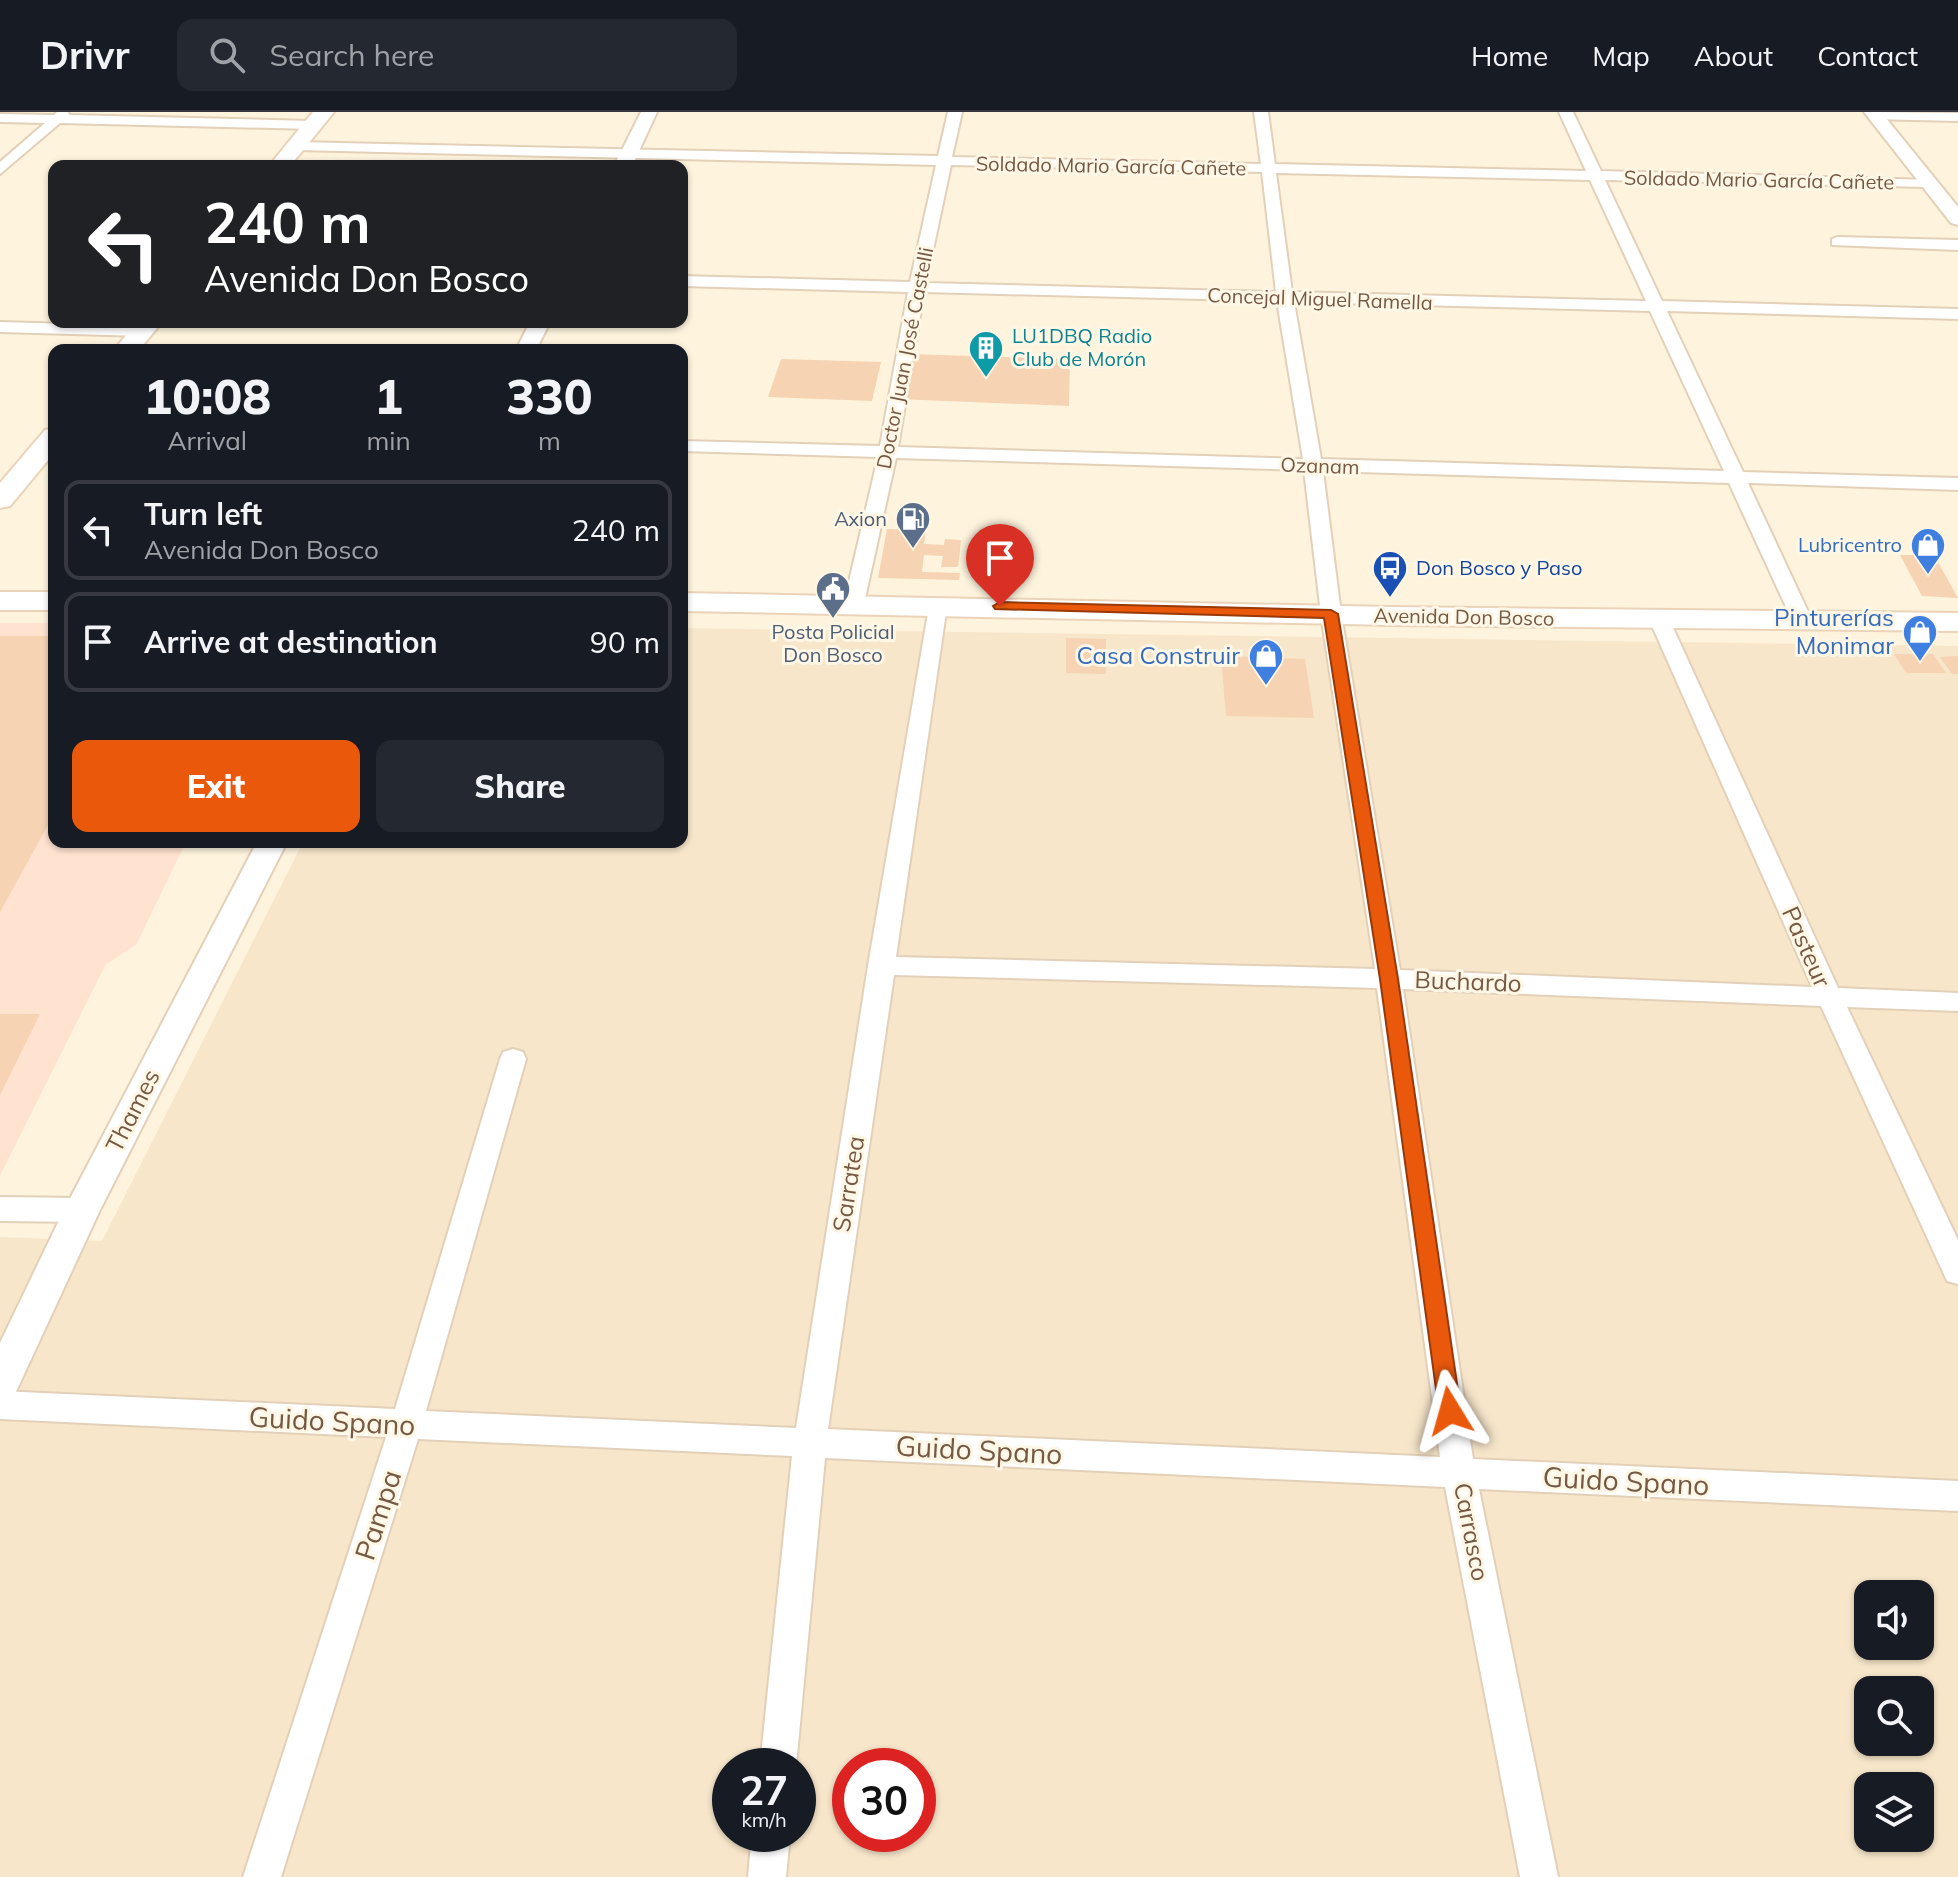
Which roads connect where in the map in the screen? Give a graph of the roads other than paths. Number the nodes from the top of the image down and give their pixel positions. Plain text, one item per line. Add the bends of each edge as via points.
1 (649, 112) edge
2 (955, 112) edge
3 (1261, 112) edge
4 (1566, 112) edge
5 (1874, 114) edge
6 (60, 116) edge
7 (1958, 117) edge
8 (0, 118) edge
9 (318, 119) edge
10 (295, 146) junction
11 (284, 160) edge
12 (604, 160) edge
13 (626, 160) edge
14 (688, 161) edge
15 (946, 162) junction
16 (0, 170) edge
17 (1269, 170) junction
18 (1597, 177) junction
19 (1928, 183) junction
20 (1958, 219) edge
21 (1837, 242) dead end
22 (1958, 245) edge
23 (688, 281) edge
24 (917, 288) junction
25 (1285, 298) junction
26 (1659, 309) junction
27 (1958, 314) edge
28 (0, 327) edge
29 (140, 334) edge
30 (48, 443) edge
31 (688, 446) edge
32 (888, 453) junction
33 (1313, 466) junction
34 (1736, 477) junction
35 (1958, 484) edge
36 (0, 500) edge
37 (0, 601) edge
38 (48, 601) edge
39 (688, 602) edge
40 (854, 603) junction
41 (937, 605) junction
42 (1331, 614) junction
43 (1659, 619) junction
44 (1802, 620) junction
45 (1958, 622) edge
46 (269, 848) edge
47 (881, 966) junction
48 (1389, 979) junction
49 (1830, 998) junction
50 (1958, 1002) edge
51 (513, 1059) dead end
52 (0, 1209) edge
53 (82, 1210) junction
54 (1958, 1272) edge
55 (0, 1384) edge
56 (0, 1405) edge
57 (406, 1425) junction
58 (810, 1442) junction
59 (1459, 1473) junction
60 (1958, 1496) edge
61 (780, 1748) edge
62 (769, 1852) edge
63 (262, 1877) edge
64 (767, 1877) edge
65 (1539, 1877) edge

1 - 13 street
2 - 15 street, Doctor Juan José Castelli
3 - 17 street, Carrasco
4 - 18 street
5 - 7 street
5 - 19 street
6 - 8 street
6 - 9 street
6 - 16 street
9 - 10 main road
10 - 11 main road
10 - 12 street, Soldado Mario García Cañete
14 - 15 street, Soldado Mario García Cañete
15 - 17 street, Soldado Mario García Cañete
15 - 24 street, Doctor Juan José Castelli
17 - 18 street, Soldado Mario García Cañete
17 - 25 street, Carrasco
18 - 19 street, Soldado Mario García Cañete
18 - 26 street
19 - 20 street
21 - 22 street
23 - 24 street, Concejal Miguel Ramella
24 - 25 street, Concejal Miguel Ramella
24 - 32 street, Doctor Juan José Castelli
25 - 26 street, Concejal Miguel Ramella
25 - 33 street, Carrasco
26 - 27 street, Concejal Miguel Ramella
26 - 34 street
28 - 29 street
30 - 36 main road
31 - 32 street, Ozanam
32 - 33 street, Ozanam
32 - 40 street, Doctor Juan José Castelli
33 - 34 street, Ozanam
33 - 42 street, Carrasco
34 - 35 street, Ozanam
34 - 44 street
37 - 38 main road
39 - 40 main road, Avenida Don Bosco
40 - 41 main road, Avenida Don Bosco
41 - 42 main road, Avenida Don Bosco
41 - 47 street, Sarratea
42 - 43 main road, Avenida Don Bosco
42 - 48 street, Carrasco
43 - 44 main road, Avenida Don Bosco
43 - 49 street, Pasteur
44 - 45 main road, Avenida Don Bosco
46 - 53 street, Thames
47 - 48 street, Buchardo
47 - 58 street, Sarratea
48 - 49 street, Buchardo
48 - 59 street, Carrasco
49 - 50 street, Buchardo
49 - 54 street, Pasteur
51 - 57 street, Pampa
52 - 53 street
53 - 55 street, Thames
56 - 57 street, Guido Spano
57 - 58 street, Guido Spano
57 - 63 street, Pampa
58 - 59 street, Guido Spano
58 - 61 street, Sarratea
59 - 60 street, Guido Spano
59 - 65 street, Carrasco
62 - 64 street

